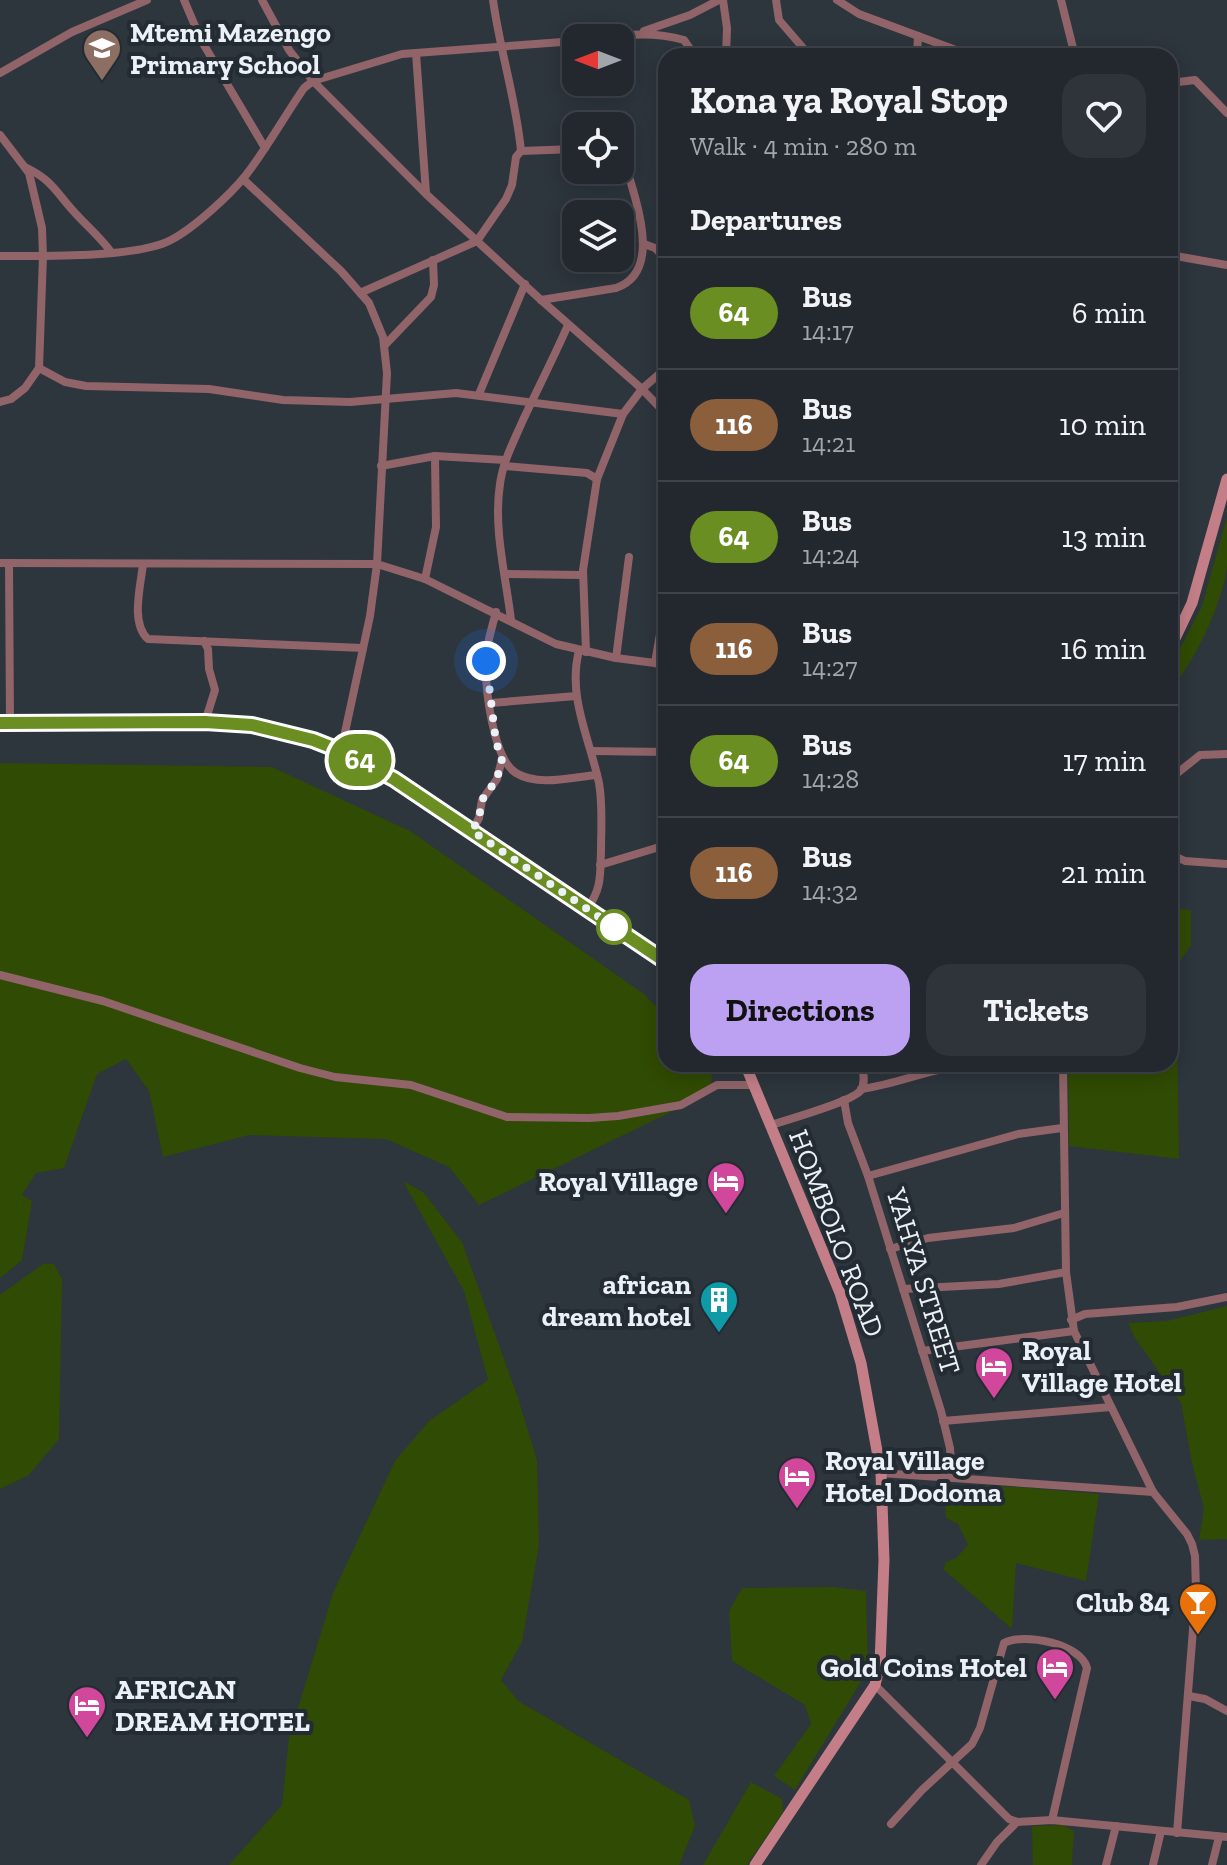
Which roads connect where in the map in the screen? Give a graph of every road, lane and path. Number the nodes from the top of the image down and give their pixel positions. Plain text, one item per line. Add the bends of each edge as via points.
1 (147, 0) edge
2 (184, 0) edge
3 (262, 0) edge
4 (493, 0) edge
5 (721, 0) edge
6 (776, 0) edge
7 (837, 0) edge
8 (1061, 0) edge
9 (640, 33) junction
10 (634, 34) edge
11 (918, 36) junction
12 (562, 42) edge
13 (499, 47) junction
14 (690, 48) edge
15 (726, 48) edge
16 (803, 48) edge
17 (917, 48) edge
18 (950, 48) edge
19 (1073, 48) edge
20 (416, 53) junction
21 (0, 73) edge
22 (313, 81) junction
23 (1178, 82) edge
24 (1227, 113) edge
25 (0, 135) edge
26 (265, 148) junction
27 (562, 150) edge
28 (521, 151) junction
29 (25, 167) junction
30 (243, 179) junction
31 (631, 184) edge
32 (426, 194) junction
33 (477, 241) junction
34 (644, 244) junction
35 (658, 251) edge
36 (111, 252) junction
37 (0, 256) edge
38 (43, 256) junction
39 (1178, 257) edge
40 (433, 260) junction
41 (1227, 265) edge
42 (525, 284) junction
43 (360, 293) junction
44 (541, 300) junction
45 (568, 325) junction
46 (384, 346) junction
47 (39, 368) junction
48 (658, 375) edge
49 (642, 389) junction
50 (479, 394) junction
51 (385, 397) junction
52 (0, 402) edge
53 (530, 402) junction
54 (658, 406) edge
55 (623, 414) junction
56 (435, 456) junction
57 (505, 463) junction
58 (381, 466) junction
59 (597, 479) junction
60 (1227, 479) edge
61 (629, 557) dead end
62 (4, 563) edge
63 (143, 564) junction
64 (377, 564) junction
65 (505, 574) junction
66 (583, 575) junction
67 (425, 579) junction
68 (496, 612) junction
69 (511, 620) junction
70 (1178, 632) edge
71 (204, 641) junction
72 (658, 646) edge
73 (363, 648) junction
74 (582, 651) junction
75 (616, 658) junction
76 (655, 663) junction
77 (658, 664) edge
78 (576, 696) junction
79 (491, 703) junction
80 (205, 722) junction
81 (5, 723) edge
82 (341, 751) junction
83 (591, 751) junction
84 (658, 752) edge
85 (1227, 754) edge
86 (502, 759) junction
87 (1178, 773) edge
88 (597, 775) junction
89 (472, 831) junction
90 (658, 847) edge
91 (1178, 857) edge
92 (1227, 864) edge
93 (600, 865) junction
94 (587, 909) junction
95 (658, 957) edge
96 (0, 975) edge
97 (749, 1072) edge
98 (863, 1072) edge
99 (926, 1072) edge
100 (1063, 1072) edge
101 (754, 1085) junction
102 (861, 1089) junction
103 (844, 1100) junction
104 (771, 1125) junction
105 (1062, 1128) junction
106 (868, 1176) junction
107 (1064, 1213) junction
108 (890, 1249) junction
109 (1066, 1272) junction
110 (903, 1289) junction
111 (1227, 1297) edge
112 (1071, 1320) junction
113 (1074, 1331) junction
114 (922, 1351) junction
115 (1111, 1407) junction
116 (943, 1421) junction
117 (881, 1473) junction
118 (952, 1477) junction
119 (1153, 1492) junction
120 (875, 1685) junction
121 (1189, 1696) junction
122 (1227, 1711) edge
123 (953, 1762) junction
124 (1052, 1820) junction
125 (1017, 1822) junction
126 (891, 1824) dead end
127 (1116, 1826) junction
128 (1161, 1831) junction
129 (1177, 1833) junction
130 (1223, 1837) edge
131 (755, 1865) edge
132 (981, 1865) edge
133 (1106, 1865) edge
134 (1153, 1865) edge
135 (1212, 1865) edge

1 - 21 street via 72,32
2 - 26 street via 201,40
3 - 22 street
4 - 13 street
5 - 9 street
5 - 15 street
6 - 16 street via 779,20
7 - 11 street
8 - 19 street
9 - 10 street
9 - 14 street via 684,40
11 - 17 street
11 - 18 street
12 - 13 street
13 - 20 street
13 - 28 street via 517,112
20 - 22 street
20 - 32 street
22 - 26 street
22 - 32 street
23 - 24 street via 1195,80
25 - 29 street
26 - 30 street
27 - 28 street
28 - 33 street via 506,199
29 - 36 street via 53,184
29 - 38 street via 42,228
30 - 36 street via 171,240
30 - 43 street
31 - 34 street
32 - 33 street
33 - 40 street
33 - 42 street
34 - 35 street
34 - 44 street via 635,275 624,285
36 - 38 street
37 - 38 street
38 - 47 street
39 - 41 street
40 - 43 street
40 - 46 street via 431,297
42 - 44 street
42 - 50 street
43 - 46 street via 369,303
44 - 45 street
45 - 49 street
45 - 53 street
46 - 51 street
47 - 51 street via 86,386 209,389 283,400
47 - 52 street via 25,388
48 - 49 street
49 - 54 street
49 - 55 street
50 - 51 street
50 - 53 street
51 - 58 street
53 - 55 street
53 - 57 street
55 - 59 street
56 - 57 street
56 - 58 street
56 - 67 street via 436,527
57 - 59 street via 587,473
57 - 65 street via 498,514
58 - 64 street
59 - 66 street
60 - 70 street via 1192,603
61 - 75 street
62 - 63 street
62 - 81 street
63 - 64 street
63 - 71 street via 139,612 144,636
64 - 67 street
64 - 73 street
65 - 66 street
65 - 69 street
66 - 74 street
67 - 68 street
68 - 69 street
68 - 79 street via 486,661
69 - 74 street
71 - 73 street
71 - 80 street via 215,690
72 - 76 street
73 - 82 street
74 - 75 street
74 - 78 street via 575,671
75 - 76 street
76 - 77 street
78 - 79 street
78 - 83 street
79 - 86 street
80 - 81 street
80 - 82 street via 286,731
82 - 89 street
83 - 84 street
83 - 88 street
85 - 87 street via 1200,755
86 - 88 street via 514,772 533,779
86 - 89 street
88 - 93 street
89 - 94 street
90 - 93 street
91 - 92 street
93 - 94 street via 601,882
94 - 95 street
96 - 101 street via 103,1001 323,1074 411,1085 507,1117 618,1116 681,1105 717,1085
97 - 101 street, HOMBOLO ROAD
98 - 102 street
99 - 102 street
100 - 105 street
101 - 104 street, HOMBOLO ROAD
102 - 103 street
103 - 104 street
103 - 106 street, YAHYA STREET
104 - 117 street, HOMBOLO ROAD via 840,1293 861,1363
105 - 106 street via 1018,1134
105 - 107 street
106 - 108 street, YAHYA STREET
107 - 108 street via 1014,1228 928,1238
107 - 109 street
108 - 110 street, YAHYA STREET
109 - 110 street via 990,1285
109 - 112 street
110 - 114 street, YAHYA STREET
111 - 112 street
112 - 113 street
113 - 114 street
113 - 115 street
114 - 116 street, YAHYA STREET
115 - 116 street
115 - 119 street
116 - 118 street, YAHYA STREET
117 - 118 street
117 - 120 street, HOMBOLO ROAD via 884,1560
118 - 119 street
119 - 121 street via 1187,1534 1195,1556
120 - 123 street
120 - 131 street, HOMBOLO ROAD
121 - 122 street
121 - 129 street
123 - 124 street via 980,1728 1004,1643 1017,1638 1076,1652 1085,1658 1087,1668
123 - 125 street
123 - 126 street
124 - 125 street
124 - 127 street
125 - 132 street
127 - 128 street
127 - 133 street
128 - 129 street
128 - 134 street
129 - 130 street
130 - 135 street

